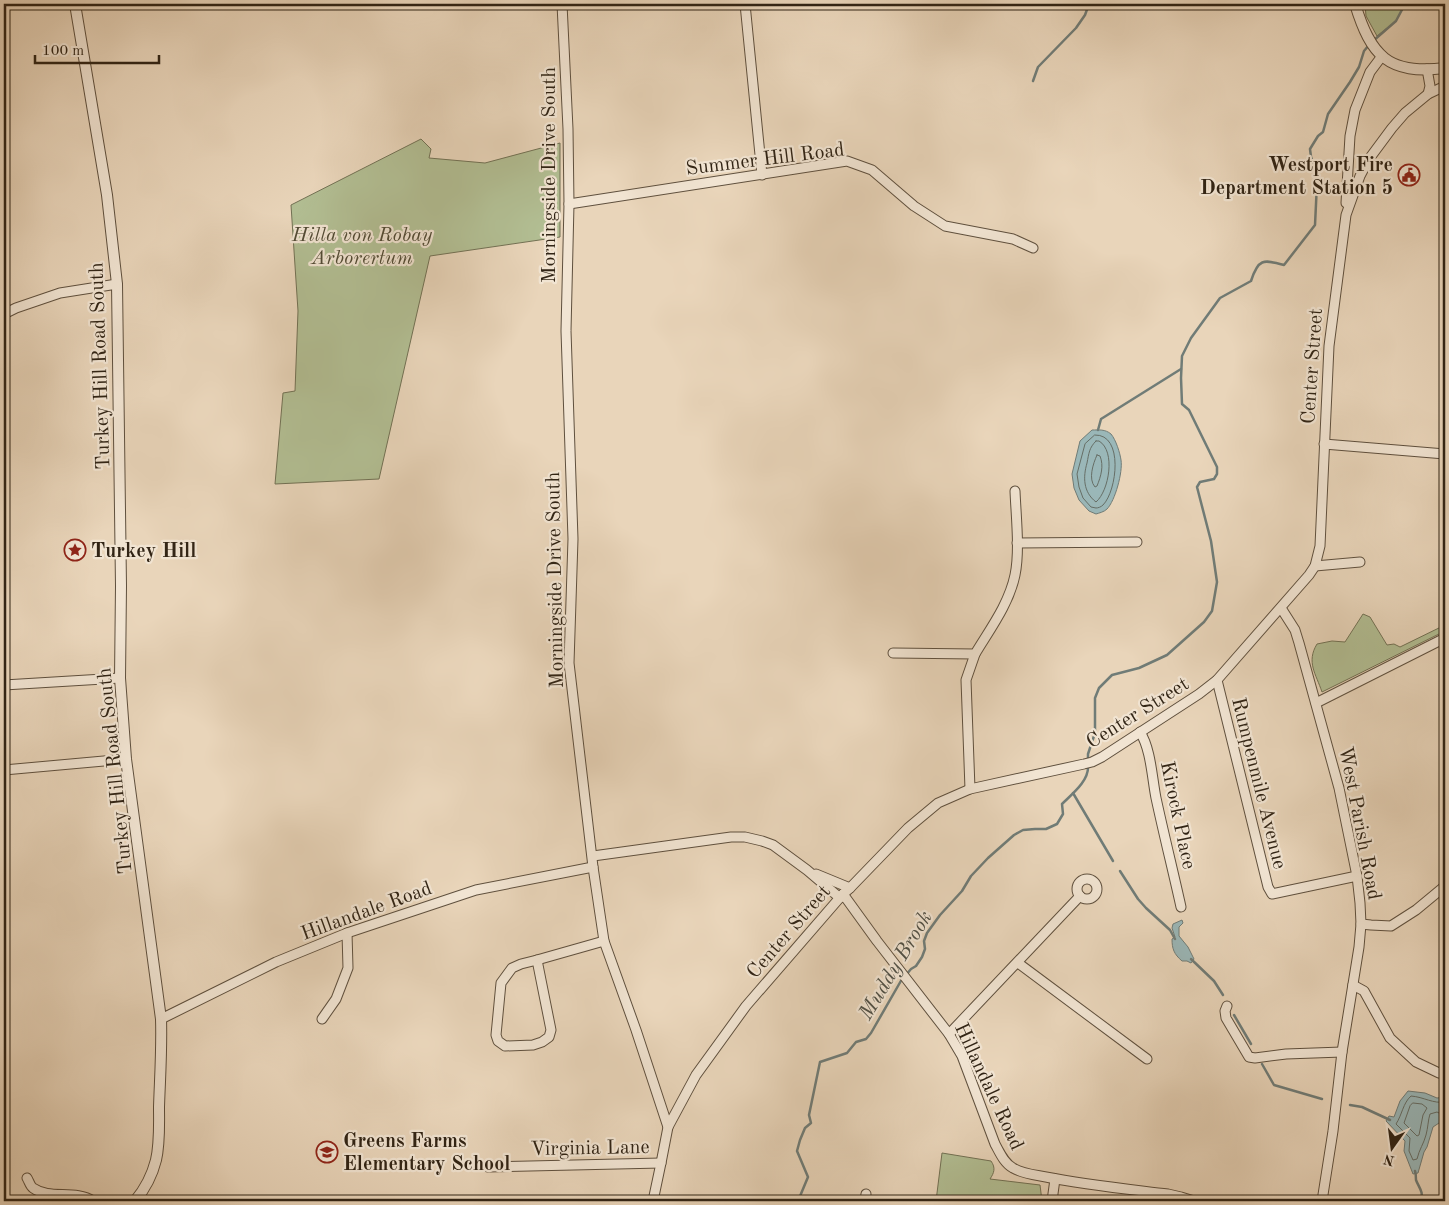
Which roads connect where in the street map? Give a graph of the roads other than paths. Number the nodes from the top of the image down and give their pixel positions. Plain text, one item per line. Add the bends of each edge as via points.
1 (76, 4) edge
2 (562, 4) edge
3 (745, 4) edge
4 (1355, 4) edge
5 (1378, 53) junction
6 (1445, 68) edge
7 (1427, 70) junction
8 (1445, 86) edge
9 (1428, 94) junction
10 (762, 175) junction
11 (568, 204) junction
12 (1346, 215) junction
13 (1033, 248) dead end
14 (117, 284) junction
15 (4, 314) edge
16 (1324, 444) junction
17 (1445, 454) edge
18 (1015, 490) dead end
19 (1137, 542) dead end
20 (1017, 543) junction
21 (1360, 562) dead end
22 (1315, 566) junction
23 (1281, 608) junction
24 (1445, 638) edge
25 (893, 653) dead end
26 (975, 654) junction
27 (120, 678) junction
28 (1216, 680) junction
29 (4, 685) edge
30 (1316, 703) junction
31 (1140, 732) junction
32 (126, 758) junction
33 (4, 770) edge
34 (970, 789) junction
35 (593, 856) junction
36 (593, 867) junction
37 (807, 870) junction
38 (1357, 876) junction
39 (1445, 886) edge
40 (845, 894) junction
41 (1080, 896) dead end
42 (1181, 907) dead end
43 (1361, 924) junction
44 (348, 933) junction
45 (604, 942) junction
46 (537, 960) junction
47 (1018, 963) junction
48 (1353, 985) junction
49 (1227, 1006) dead end
50 (160, 1019) junction
51 (322, 1019) dead end
52 (950, 1034) junction
53 (1342, 1052) junction
54 (1147, 1059) dead end
55 (1445, 1074) edge
56 (668, 1127) junction
57 (661, 1163) junction
58 (488, 1167) dead end
59 (27, 1178) dead end
60 (1055, 1179) junction
61 (93, 1201) edge
62 (135, 1201) edge
63 (653, 1201) edge
64 (1052, 1201) edge
65 (1194, 1201) edge
66 (1322, 1201) edge

1 - 14 street, Turkey Hill Road South via 107,195
2 - 11 street, Morningside Drive South
3 - 10 street
4 - 5 street via 1365,33
5 - 7 street via 1393,63
5 - 12 street, Center Street via 1355,110 1350,136
6 - 7 street
7 - 9 street
8 - 9 street, Center Street
9 - 12 street, Center Street via 1405,113 1369,159 1353,191
10 - 11 street, Summer Hill Road
10 - 13 street, Summer Hill Road via 847,161 872,170 914,206 945,226 1013,239
11 - 35 street, Morningside Drive South via 566,331 573,539 568,663
12 - 16 street, Center Street via 1329,346
14 - 15 street via 60,293
14 - 27 street, Turkey Hill Road South
16 - 17 street
16 - 22 street, Center Street via 1320,546
18 - 20 street
19 - 20 street
20 - 26 street via 1015,575 1005,604
21 - 22 street
22 - 23 street, Center Street
23 - 28 street, Center Street
23 - 30 street, West Parish Road via 1295,630
24 - 30 street
25 - 26 street
26 - 34 street via 966,680
27 - 29 street
27 - 32 street, Turkey Hill Road South
28 - 31 street, Center Street
28 - 38 street, Rumpenmile Avenue via 1272,894
30 - 38 street, West Parish Road via 1339,788
31 - 34 street, Center Street via 1088,763
31 - 42 street, Kirock Place via 1147,750
32 - 33 street
32 - 50 street, Turkey Hill Road South
34 - 40 street, Center Street via 938,803 908,828
35 - 36 street, Morningside Drive South
35 - 37 street, Hillandale Road via 746,837 773,845
36 - 44 street, Hillandale Road via 476,890
36 - 45 street, Morningside Drive South
37 - 40 street, Hillandale Road
37 - 40 street, Hillandale Road
38 - 43 street, West Parish Road
39 - 43 street via 1391,926
40 - 52 street, Hillandale Road
40 - 56 street, Center Street via 746,1006 696,1075
41 - 47 street
43 - 48 street, West Parish Road
44 - 50 street, Hillandale Road via 276,962
44 - 51 street via 348,968 336,999
45 - 46 street
45 - 56 street, Morningside Drive South
46 - 46 street via 512,968 501,983 496,1035 498,1042 505,1046 533,1045 549,1037 551,1030
47 - 52 street
47 - 54 street
48 - 53 street, West Parish Road
48 - 55 street via 1364,991 1390,1038 1416,1062
49 - 53 street via 1226,1018 1249,1057
50 - 62 street, Turkey Hill Road South via 156,1160 143,1192
52 - 60 street, Hillandale Road via 1002,1156 1013,1168
53 - 66 street, West Parish Road
56 - 57 street, Morningside Drive South
57 - 58 street, Virginia Lane
57 - 63 street, Morningside Drive South
59 - 61 street via 32,1188 42,1192 76,1194
60 - 64 street
60 - 65 street, Hillandale Road via 1168,1194

